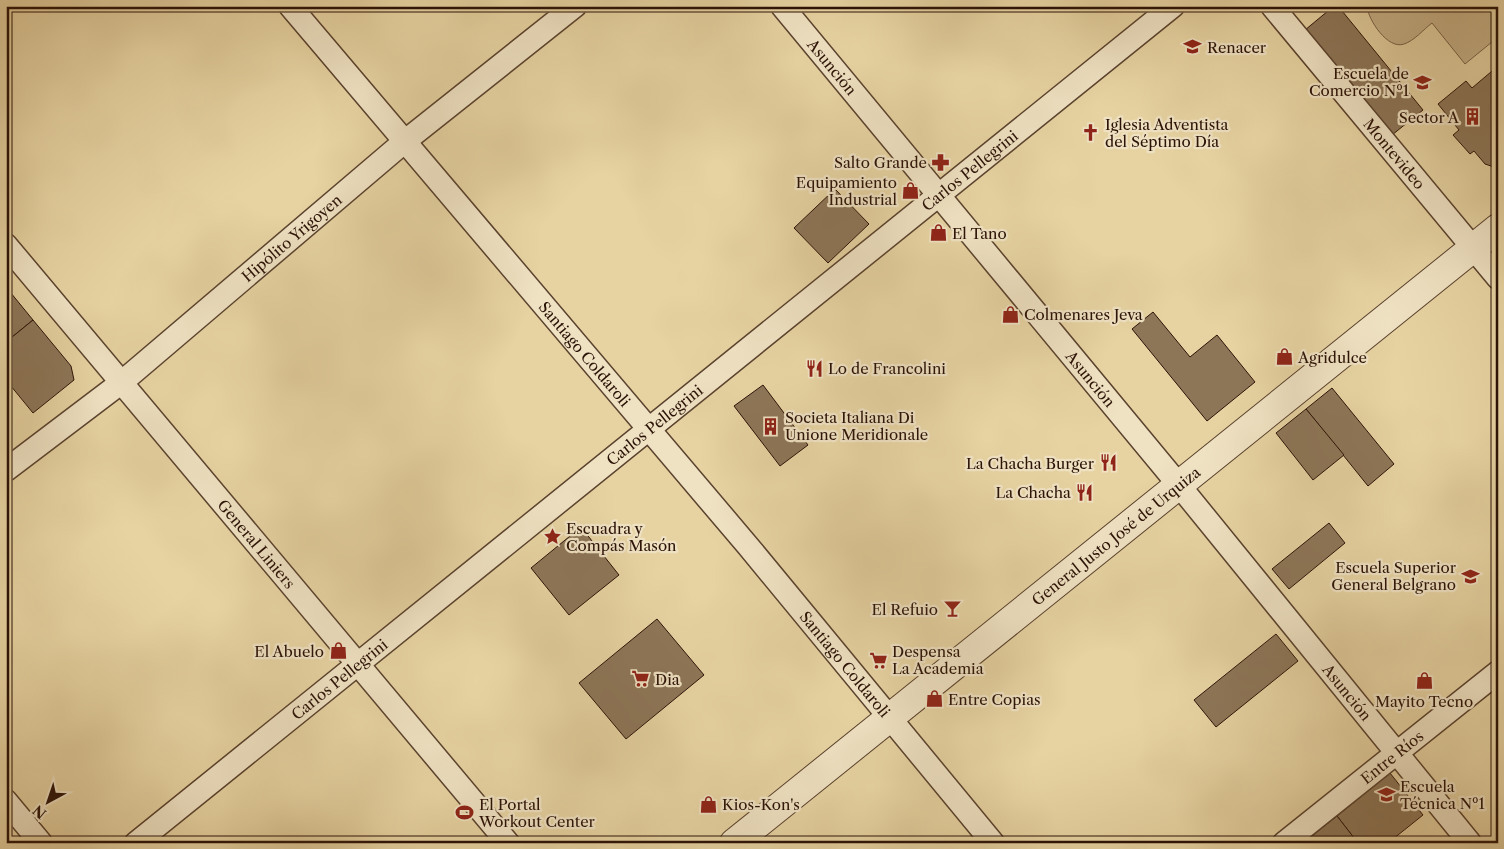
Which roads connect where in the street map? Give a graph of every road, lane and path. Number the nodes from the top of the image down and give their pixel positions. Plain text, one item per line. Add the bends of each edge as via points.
1 (290, 6) edge
2 (576, 6) edge
3 (782, 6) edge
4 (1173, 6) edge
5 (1272, 6) edge
6 (404, 142) junction
7 (939, 195) junction
8 (1498, 228) edge
9 (6, 245) edge
10 (1473, 248) junction
11 (1498, 278) edge
12 (122, 382) junction
13 (649, 428) junction
14 (6, 470) edge
15 (1178, 484) junction
16 (357, 665) junction
17 (1498, 672) edge
18 (888, 717) junction
19 (1395, 754) junction
20 (6, 801) edge
21 (41, 843) edge
22 (136, 843) edge
23 (508, 843) edge
24 (734, 843) edge
25 (993, 843) edge
26 (1284, 843) edge
27 (1470, 843) edge

1 - 6 street, Santiago Coldaroli
2 - 6 street, Hipólito Yrigoyen
3 - 7 street, Asunción
4 - 7 street, Carlos Pellegrini
5 - 10 street, Montevideo
6 - 12 street, Hipólito Yrigoyen
6 - 13 street, Santiago Coldaroli
7 - 13 street, Carlos Pellegrini
7 - 15 street, Asunción
8 - 10 street, General Justo José de Urquiza
9 - 12 street, General Liniers
10 - 11 street, Montevideo
10 - 15 street, General Justo José de Urquiza
12 - 14 street, Hipólito Yrigoyen
12 - 16 street, General Liniers
13 - 16 street, Carlos Pellegrini
13 - 18 street, Santiago Coldaroli
15 - 18 street, General Justo José de Urquiza
15 - 19 street, Asunción
16 - 22 street, Carlos Pellegrini
16 - 23 street, General Liniers
17 - 19 street, Entre Ríos
18 - 24 street, General Justo José de Urquiza
18 - 25 street, Santiago Coldaroli
19 - 26 street, Entre Ríos
19 - 27 street, Asunción
20 - 21 street

